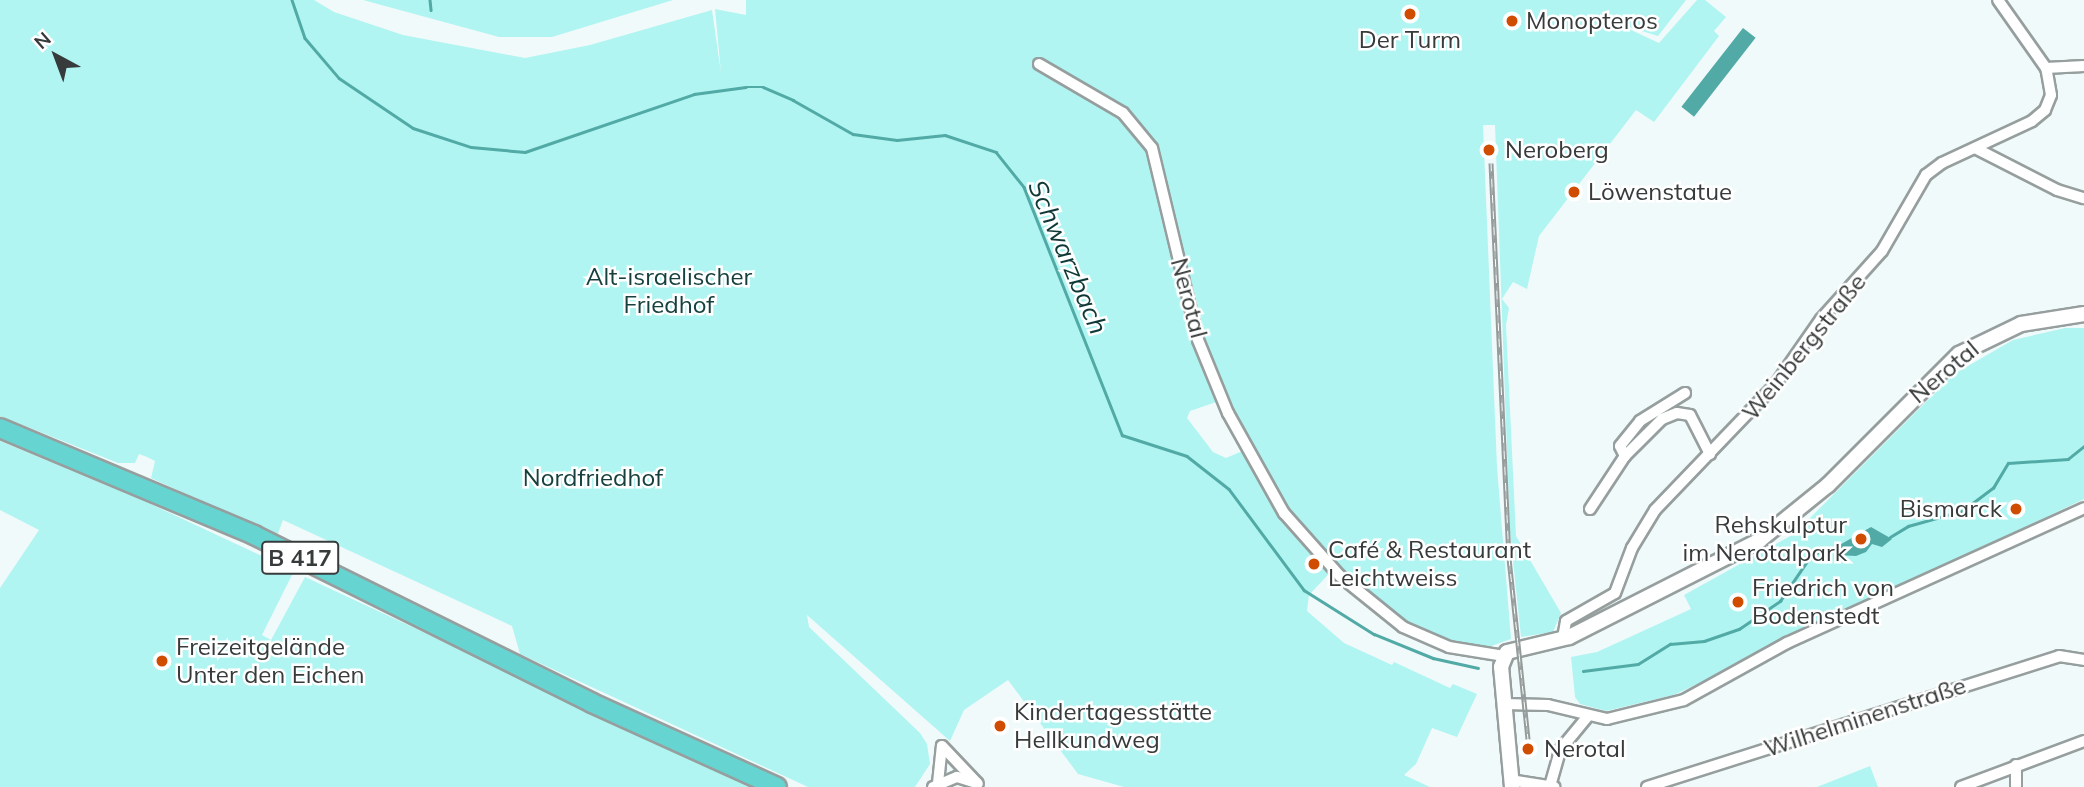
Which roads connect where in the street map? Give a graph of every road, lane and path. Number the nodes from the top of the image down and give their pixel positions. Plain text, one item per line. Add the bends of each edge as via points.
1 (1998, 0) edge
2 (1039, 64) dead end
3 (2084, 66) edge
4 (2046, 68) junction
5 (1975, 148) junction
6 (2084, 198) edge
7 (2084, 314) edge
8 (1685, 393) dead end
9 (0, 429) edge
10 (1710, 454) junction
11 (1625, 456) junction
12 (2084, 508) edge
13 (1590, 509) dead end
14 (1563, 638) junction
15 (1504, 656) junction
16 (2084, 660) edge
17 (1503, 704) junction
18 (1588, 716) junction
19 (2084, 741) edge
20 (2016, 765) junction
21 (1511, 783) edge
22 (935, 785) edge
23 (980, 785) edge
24 (777, 787) edge
25 (1552, 787) edge
26 (1647, 787) edge
27 (1961, 787) edge
28 (2016, 787) edge

1 - 4 street
2 - 15 street, Nerotal via 1123,113 1152,148 1198,340 1228,413 1284,513 1340,576 1403,627 1441,645
3 - 4 street
4 - 5 street, Weinbergstraße via 2051,94 2045,110
5 - 6 street via 2057,190
5 - 10 street, Weinbergstraße via 1926,175 1872,264 1821,318 1760,402
7 - 14 street, Nerotal via 2021,324 1971,345 1934,374 1828,485 1774,531
8 - 11 street via 1640,421 1620,446
9 - 24 main road, B 417 via 254,535 592,702
10 - 11 street via 1697,423 1685,413 1656,422
10 - 14 street, Weinbergstraße via 1649,517 1615,593 1566,621
11 - 13 street
12 - 18 street via 1787,643 1684,700 1617,717
14 - 15 street, Nerotal via 1518,647
15 - 17 street
16 - 26 street, Wilhelminenstraße via 2059,656
17 - 18 street via 1548,705
17 - 21 street
18 - 25 street via 1560,750
19 - 20 street
20 - 27 street
20 - 28 street
21 - 25 street
22 - 23 street via 957,777
22 - 23 street via 942,746

